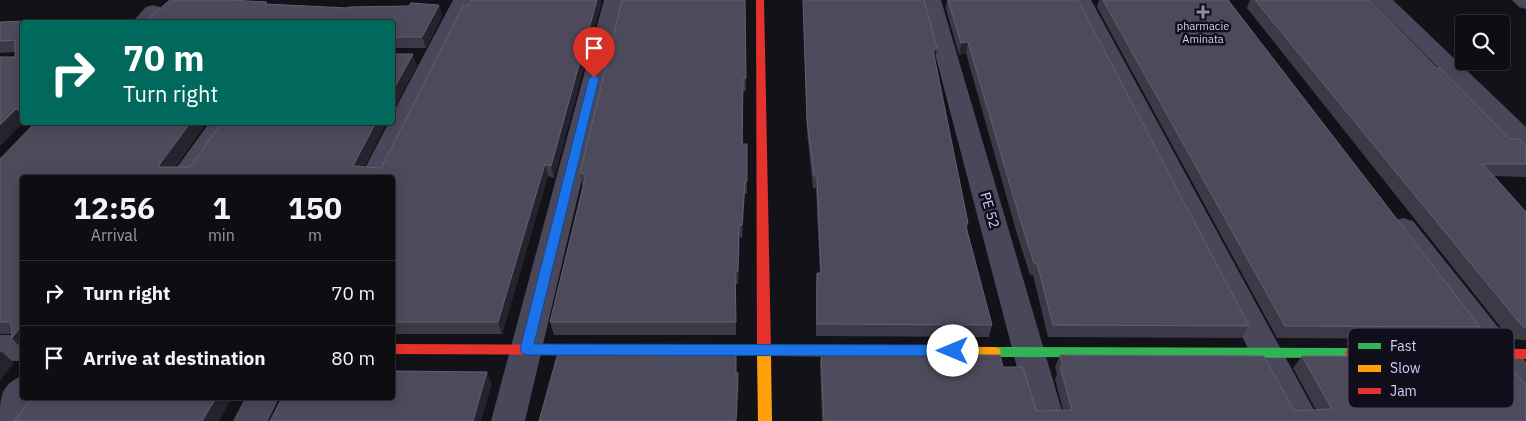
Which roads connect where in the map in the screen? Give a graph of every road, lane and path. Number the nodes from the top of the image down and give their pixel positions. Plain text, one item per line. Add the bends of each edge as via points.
1 (463, 0) edge
2 (614, 0) edge
3 (760, 0) edge
4 (932, 0) edge
5 (1081, 0) edge
6 (1381, 0) edge
7 (1522, 0) edge
8 (1526, 3) edge
9 (409, 57) edge
10 (434, 57) junction
11 (221, 125) edge
12 (1526, 141) edge
13 (184, 175) edge
14 (375, 175) edge
15 (1391, 212) edge
16 (1491, 328) edge
17 (0, 348) edge
18 (20, 348) edge
19 (395, 349) edge
20 (526, 349) junction
21 (764, 350) junction
22 (1029, 351) junction
23 (1266, 351) junction
24 (1348, 352) edge
25 (1514, 356) edge
26 (1526, 386) edge
27 (20, 393) edge
28 (261, 400) edge
29 (0, 420) edge
30 (250, 421) edge
31 (508, 421) edge
32 (765, 421) edge
33 (1048, 421) edge
34 (1303, 421) edge

1 - 10 street
2 - 20 street
3 - 21 street
4 - 22 street, PE 52
5 - 23 street
6 - 12 street
7 - 8 street
9 - 10 street
10 - 14 street
11 - 13 street
15 - 16 street
17 - 18 street
19 - 20 street
20 - 21 street
20 - 31 street
21 - 22 street
21 - 32 street
22 - 23 street
22 - 33 street, PE 52
23 - 24 street
23 - 34 street
25 - 26 street
27 - 29 street
28 - 30 street

